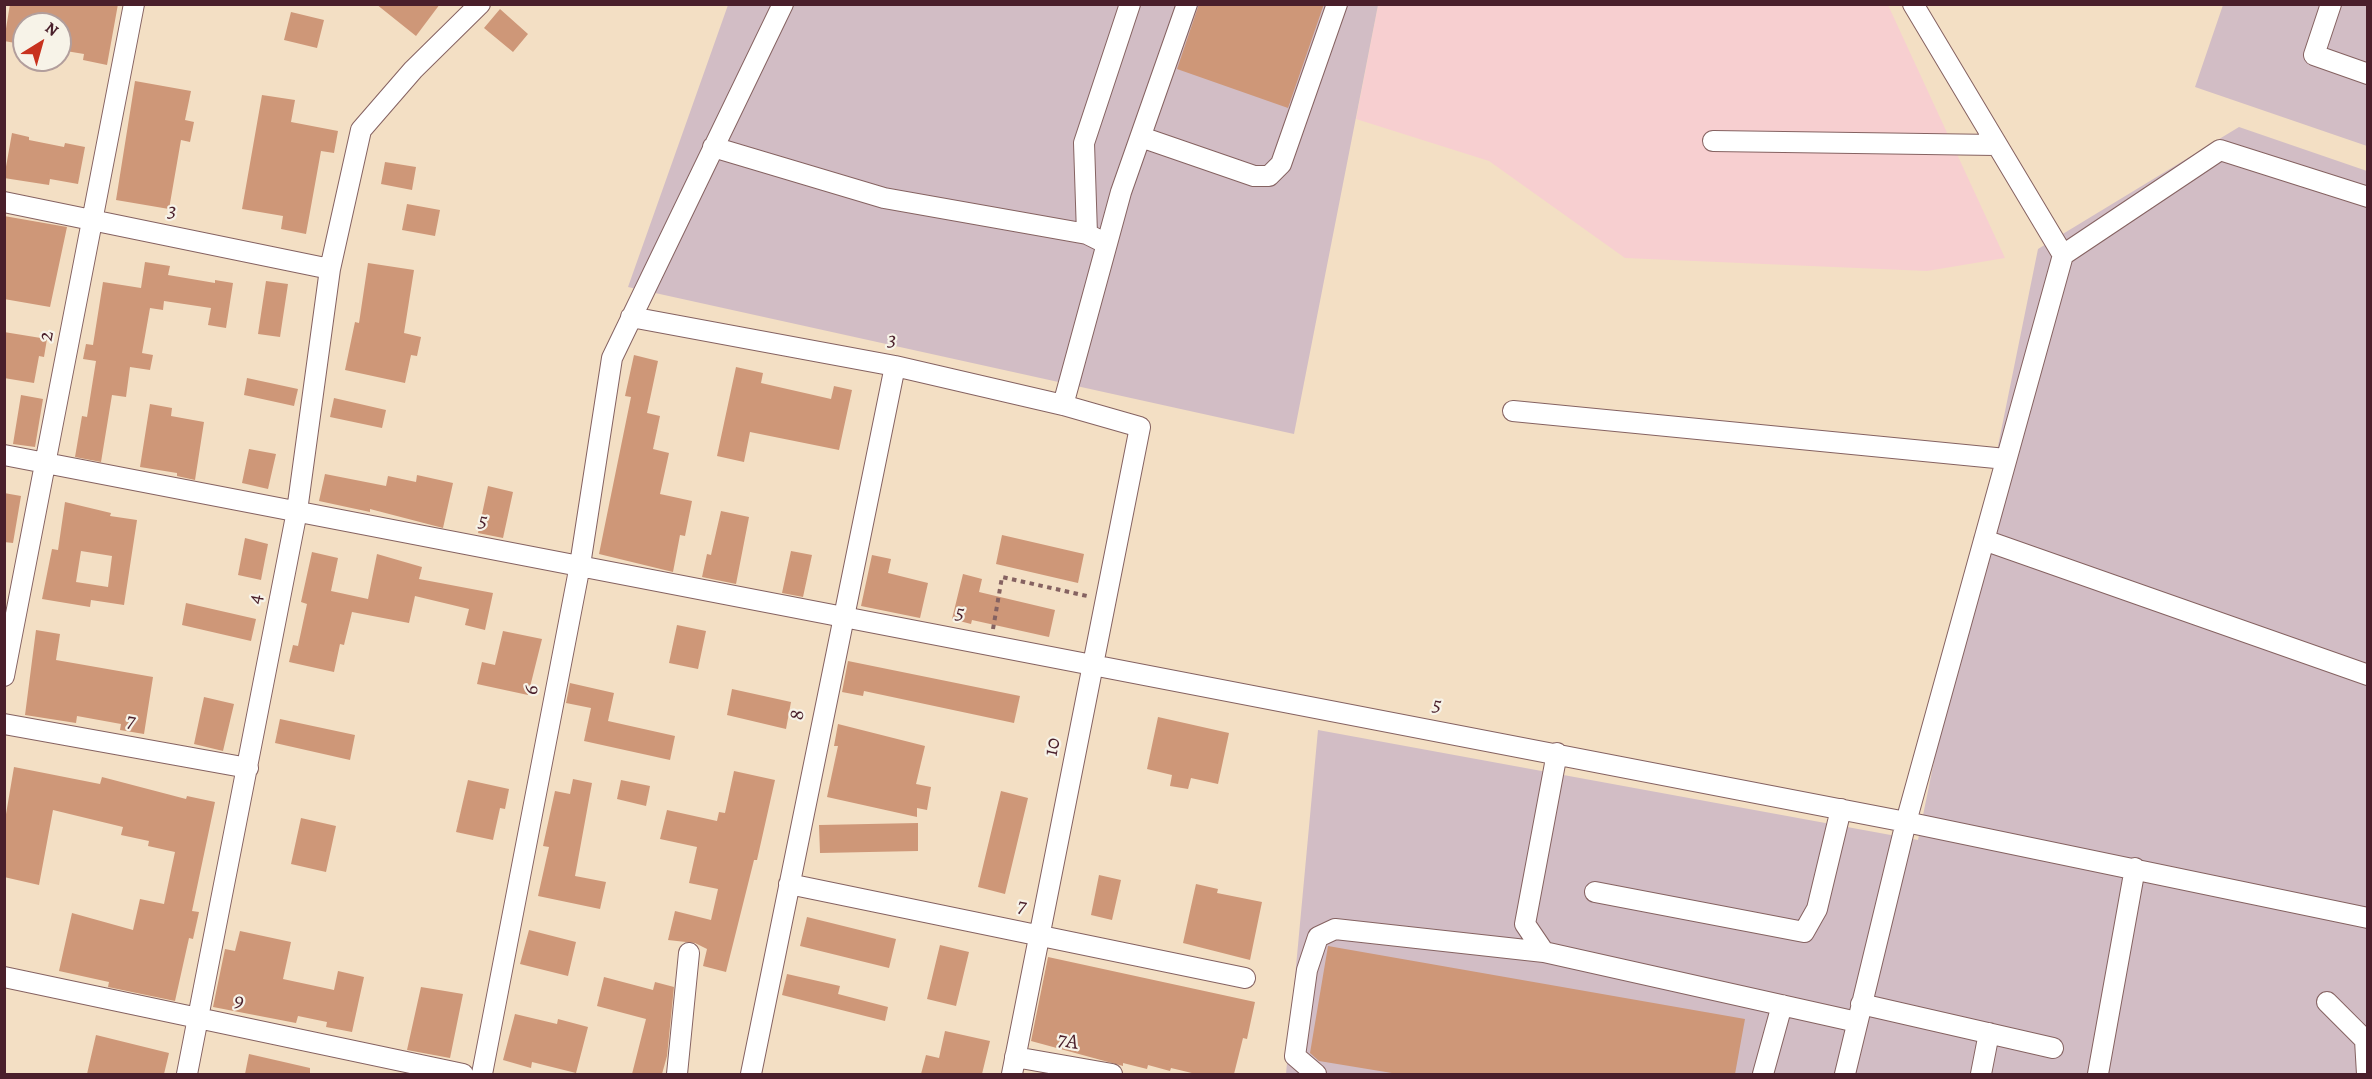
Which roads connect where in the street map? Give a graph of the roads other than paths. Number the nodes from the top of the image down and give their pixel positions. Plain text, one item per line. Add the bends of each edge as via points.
1 (134, 4) edge
2 (480, 4) edge
3 (783, 4) edge
4 (1130, 4) edge
5 (1187, 4) edge
6 (1337, 4) edge
7 (1913, 4) edge
8 (2331, 4) edge
9 (2367, 74) edge
10 (1141, 137) junction
11 (1713, 141) dead end
12 (1996, 146) junction
13 (713, 147) junction
14 (2367, 197) edge
15 (4, 202) edge
16 (94, 220) junction
17 (1087, 234) junction
18 (1107, 243) junction
19 (2063, 255) junction
20 (330, 270) junction
21 (631, 317) junction
22 (896, 366) junction
23 (1063, 405) junction
24 (1513, 411) dead end
25 (1140, 428) joint
26 (4, 455) edge
27 (2006, 459) junction
28 (46, 463) junction
29 (297, 511) junction
30 (1984, 540) junction
31 (580, 566) junction
32 (843, 616) junction
33 (1093, 664) junction
34 (2367, 675) edge
35 (4, 676) edge
36 (4, 724) edge
37 (1557, 753) junction
38 (248, 768) junction
39 (1841, 809) junction
40 (1906, 822) junction
41 (2135, 868) junction
42 (789, 884) junction
43 (1595, 892) dead end
44 (2367, 918) edge
45 (1041, 935) junction
46 (1544, 952) junction
47 (689, 953) dead end
48 (4, 977) edge
49 (1245, 978) dead end
50 (2327, 1002) dead end
51 (1782, 1005) junction
52 (1859, 1013) junction
53 (198, 1017) junction
54 (1989, 1033) junction
55 (2053, 1048) dead end
56 (1014, 1066) edge
57 (188, 1074) edge
58 (463, 1074) edge
59 (482, 1074) edge
60 (677, 1074) edge
61 (751, 1074) edge
62 (1112, 1074) edge
63 (1316, 1074) edge
64 (1763, 1074) edge
65 (1845, 1074) edge
66 (1981, 1074) edge
67 (2098, 1074) edge
68 (2367, 1074) edge

1 - 16 street, 2
2 - 20 street, 4 via 413,70 361,130
3 - 13 street, 6
4 - 17 street via 1084,143
5 - 10 street
6 - 10 street via 1281,164 1269,176 1254,176
7 - 12 street
8 - 9 street via 2314,55
10 - 18 street
11 - 12 street
12 - 19 street
13 - 17 street via 884,198
13 - 21 street, 6
14 - 19 street via 2220,150
15 - 16 street, 3
16 - 20 street, 3
16 - 28 street, 2
17 - 18 street
18 - 23 street
19 - 27 street
20 - 29 street, 4
21 - 22 street, 3
21 - 31 street, 6 via 612,358
22 - 23 street, 3
22 - 32 street, 8
23 - 25 street, 3
24 - 27 street
25 - 33 street, 10
26 - 28 street, 5
27 - 30 street
28 - 29 street, 5
28 - 35 street, 2
29 - 31 street, 5
29 - 38 street, 4
30 - 34 street
30 - 40 street
31 - 32 street, 5
31 - 59 street, 6
32 - 33 street, 5
32 - 42 street, 8
33 - 37 street, 5
33 - 45 street, 10
36 - 38 street, 7
37 - 39 street, 5
37 - 46 street via 1525,924
38 - 53 street, 4
39 - 40 street, 5
39 - 43 street via 1817,909 1804,932
40 - 41 street, 5
40 - 52 street
41 - 44 street, 5
41 - 67 street
42 - 45 street, 7
42 - 61 street, 8
45 - 49 street, 7
45 - 56 street, 10
46 - 51 street
46 - 63 street via 1335,929 1318,937 1307,970 1296,1056
47 - 60 street
48 - 53 street, 9
50 - 68 street via 2365,1040
51 - 52 street
51 - 64 street
52 - 54 street
52 - 65 street
53 - 57 street, 4
53 - 58 street, 9
54 - 55 street
54 - 66 street
56 - 62 street, 7A

